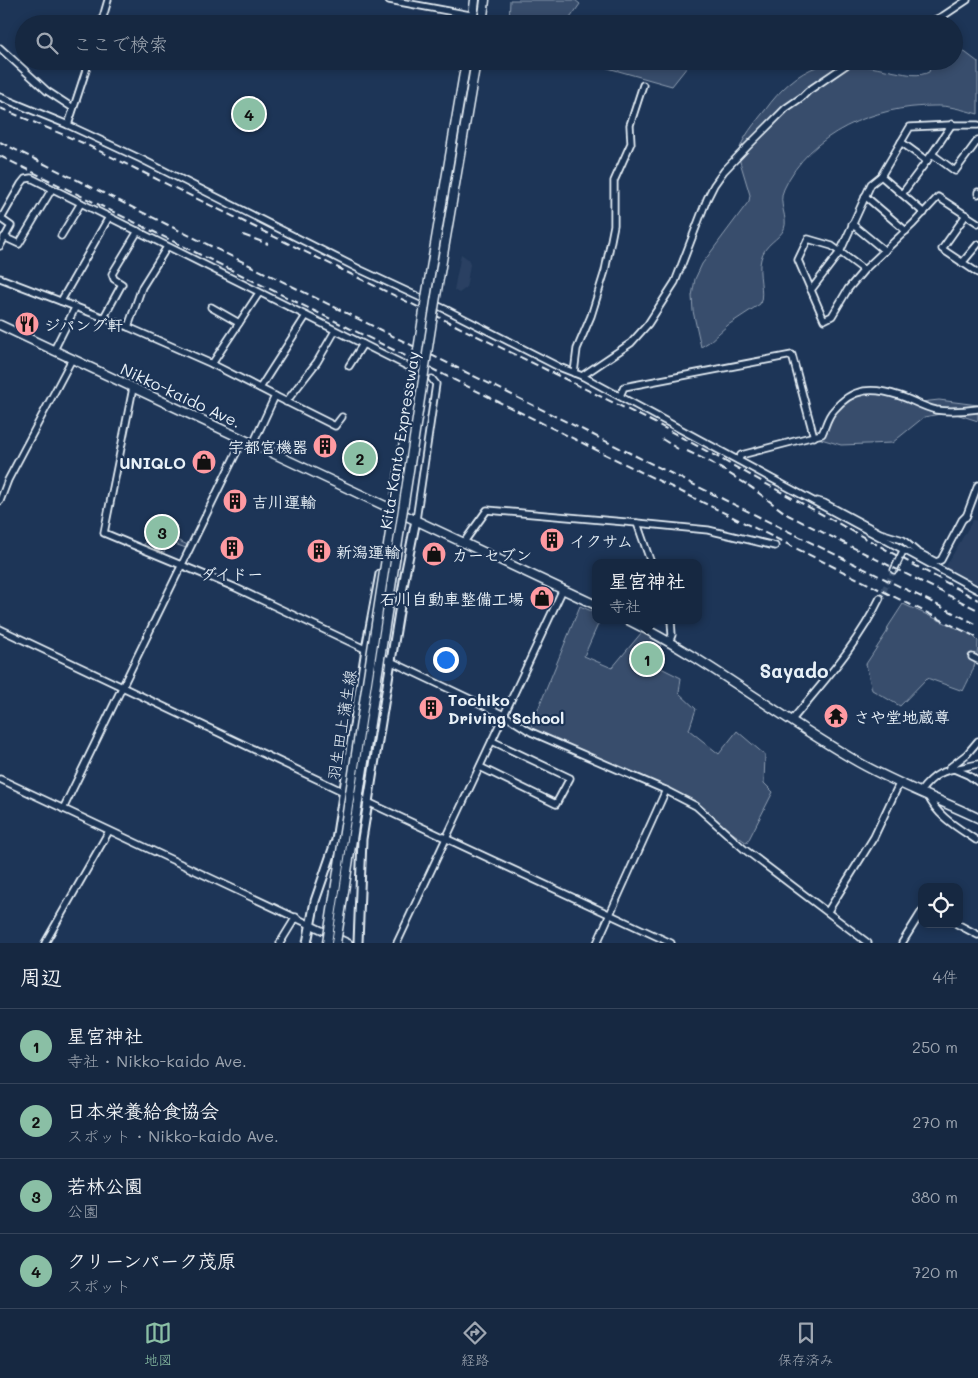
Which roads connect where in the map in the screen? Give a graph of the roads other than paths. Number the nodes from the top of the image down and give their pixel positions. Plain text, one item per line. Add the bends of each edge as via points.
1 (108, 0) edge
2 (389, 0) edge
3 (471, 0) edge
4 (475, 0) edge
5 (485, 0) edge
6 (967, 0) edge
7 (104, 15) edge
8 (470, 15) joint
9 (472, 15) edge
10 (483, 15) edge
11 (944, 15) edge
12 (0, 48) edge
13 (15, 62) edge
14 (24, 70) edge
15 (86, 70) edge
16 (462, 70) edge
17 (463, 70) edge
18 (474, 70) edge
19 (839, 70) edge
20 (643, 85) dead end
21 (0, 97) edge
22 (73, 108) junction
23 (952, 124) junction
24 (68, 125) junction
25 (978, 125) edge
26 (978, 140) edge
27 (901, 142) junction
28 (932, 154) junction
29 (927, 160) junction
30 (881, 176) junction
31 (52, 189) junction
32 (902, 194) junction
33 (865, 196) junction
34 (81, 203) junction
35 (924, 213) junction
36 (966, 215) junction
37 (109, 216) junction
38 (978, 223) edge
39 (852, 224) junction
40 (138, 231) junction
41 (906, 231) junction
42 (61, 236) dead end
43 (4, 237) junction
44 (978, 244) edge
45 (0, 246) edge
46 (167, 247) junction
47 (885, 251) junction
48 (840, 252) junction
49 (962, 263) junction
50 (864, 270) junction
51 (978, 274) edge
52 (0, 278) edge
53 (811, 290) junction
54 (259, 293) junction
55 (423, 300) junction
56 (61, 301) junction
57 (211, 307) dead end
58 (74, 308) junction
59 (306, 316) junction
60 (103, 319) junction
61 (239, 323) junction
62 (0, 325) edge
63 (128, 327) junction
64 (335, 331) junction
65 (363, 344) junction
66 (54, 350) junction
67 (72, 359) junction
68 (212, 364) junction
69 (349, 366) dead end
70 (407, 366) dead end
71 (574, 373) junction
72 (582, 376) junction
73 (432, 380) dead end
74 (133, 388) junction
75 (260, 388) junction
76 (275, 396) junction
77 (620, 396) junction
78 (286, 402) junction
79 (978, 409) edge
80 (342, 417) dead end
81 (814, 437) junction
82 (243, 439) junction
83 (253, 444) junction
84 (738, 460) junction
85 (978, 485) edge
86 (808, 499) junction
87 (0, 501) edge
88 (392, 509) junction
89 (967, 515) junction
90 (416, 520) junction
91 (637, 523) junction
92 (464, 542) junction
93 (775, 546) dead end
94 (903, 551) junction
95 (650, 559) edge
96 (182, 564) junction
97 (894, 570) tunnel mouth
98 (940, 570) junction
99 (563, 589) junction
100 (978, 590) edge
101 (880, 598) tunnel mouth
102 (592, 603) edge
103 (635, 624) edge
104 (671, 624) edge
105 (0, 629) edge
106 (669, 642) junction
107 (366, 649) junction
108 (391, 660) junction
109 (122, 688) junction
110 (504, 715) junction
111 (792, 720) junction
112 (492, 741) junction
113 (978, 741) edge
114 (978, 764) edge
115 (480, 767) junction
116 (950, 769) junction
117 (0, 779) edge
118 (978, 782) edge
119 (899, 784) junction
120 (666, 790) junction
121 (345, 792) junction
122 (920, 792) junction
123 (928, 796) junction
124 (367, 802) junction
125 (63, 809) junction
126 (978, 818) edge
127 (109, 831) junction
128 (446, 838) junction
129 (976, 840) dead end
130 (828, 911) junction
131 (610, 915) junction
132 (918, 917) edge
133 (296, 918) junction
134 (310, 924) junction
135 (963, 927) edge
136 (978, 934) edge
137 (45, 943) edge
138 (280, 943) edge
139 (307, 943) edge
140 (327, 943) edge
141 (336, 943) edge
142 (349, 943) edge
143 (358, 943) edge
144 (397, 943) edge
145 (597, 943) edge
146 (671, 943) edge
147 (868, 943) edge
148 (902, 943) edge

1 - 7 street
2 - 8 street
3 - 8 street
4 - 9 highway
5 - 10 highway
6 - 11 street
12 - 13 street
14 - 22 street via 47,91
15 - 22 street
16 - 55 street
17 - 140 highway, Kita-Kanto Expressway, bridge
18 - 141 highway, Kita-Kanto Expressway, bridge via 426,359
19 - 72 street via 786,108 724,171 707,199 675,282 648,324 631,343
20 - 71 street via 630,126 631,143 614,181 614,225 591,316 577,349
21 - 24 street
22 - 24 street
23 - 25 street
23 - 27 street via 910,127
23 - 28 street
24 - 55 street
26 - 28 street via 955,171
27 - 29 street
27 - 30 street
28 - 29 street
29 - 32 street
30 - 32 street
30 - 33 street via 871,184
31 - 34 street
31 - 43 street via 19,244
31 - 43 street via 31,178 25,179 1,219 10,226
32 - 35 street
33 - 39 street
33 - 41 street
34 - 37 street
34 - 42 street
35 - 36 street via 938,197
35 - 41 street
36 - 38 street
36 - 49 street via 942,249
37 - 40 street
37 - 56 street
39 - 47 street
39 - 48 street
40 - 46 street
40 - 60 street via 112,274 114,280 122,284
41 - 47 street
43 - 45 street
44 - 49 street
46 - 54 street
46 - 63 street via 142,287
47 - 50 street
48 - 50 street
48 - 53 street
48 - 53 street via 808,238 798,260
49 - 51 street
50 - 53 street via 832,316 824,320
52 - 56 street
54 - 59 street
54 - 61 street
55 - 71 street
56 - 58 street
57 - 61 street
58 - 60 street
58 - 66 street
59 - 64 street
59 - 75 street
60 - 63 street
61 - 68 street
62 - 66 highway, Nikko-kaido Ave.
63 - 68 street
64 - 65 street
64 - 78 street via 317,362
65 - 69 street
65 - 70 street
66 - 67 highway, Nikko-kaido Ave.
67 - 74 highway, Nikko-kaido Ave.
67 - 87 street
68 - 75 street
71 - 72 street
72 - 77 street
73 - 90 street via 436,384
74 - 82 highway, Nikko-kaido Ave.
74 - 96 street via 104,533
75 - 76 street
76 - 78 street
76 - 83 street
77 - 81 street via 624,387 792,355
77 - 84 street
78 - 80 street via 335,426
79 - 81 street via 957,412 934,409 882,391 864,390 844,400 827,419 822,434
81 - 84 street via 741,455
82 - 83 highway, Nikko-kaido Ave.
82 - 96 street
83 - 88 highway, Nikko-kaido Ave.
84 - 86 street
85 - 89 street
86 - 89 street via 824,503 880,533 903,540 936,562 941,560
86 - 94 street
88 - 90 highway, Nikko-kaido Ave.
88 - 107 main road, 羽生田上蒲生線
89 - 98 street
90 - 92 highway, Nikko-kaido Ave.
90 - 108 main road
91 - 92 street via 487,510
91 - 93 street via 708,530
91 - 95 street
92 - 99 highway, Nikko-kaido Ave.
94 - 97 street
94 - 98 street
96 - 107 street
96 - 109 street
98 - 100 street
99 - 102 highway, Nikko-kaido Ave.
99 - 110 street
101 - 111 street via 856,640
103 - 106 highway
104 - 106 street
105 - 109 street
106 - 111 highway
107 - 108 street
107 - 121 main road, 羽生田上蒲生線
108 - 110 street
108 - 124 main road
109 - 121 street
109 - 125 street
110 - 112 street
110 - 120 street via 531,732
111 - 119 highway via 849,758
112 - 115 street
112 - 115 street via 570,778 556,804
113 - 116 street
114 - 116 street
115 - 128 street
116 - 118 street
116 - 122 street via 934,775
117 - 125 street
119 - 122 highway
119 - 130 street via 874,838
120 - 130 street via 696,806 744,849
120 - 131 street
121 - 124 street
121 - 134 main road, 羽生田上蒲生線 via 336,840
122 - 123 highway
123 - 126 highway
123 - 129 street via 940,815
124 - 128 street
124 - 143 main road via 360,852
125 - 127 street
127 - 133 street
127 - 137 street
128 - 131 street
128 - 144 street
130 - 147 street
131 - 145 street
131 - 146 street
132 - 148 street
133 - 134 street
133 - 138 street
134 - 139 main road, 羽生田上蒲生線
134 - 142 street
135 - 136 street

